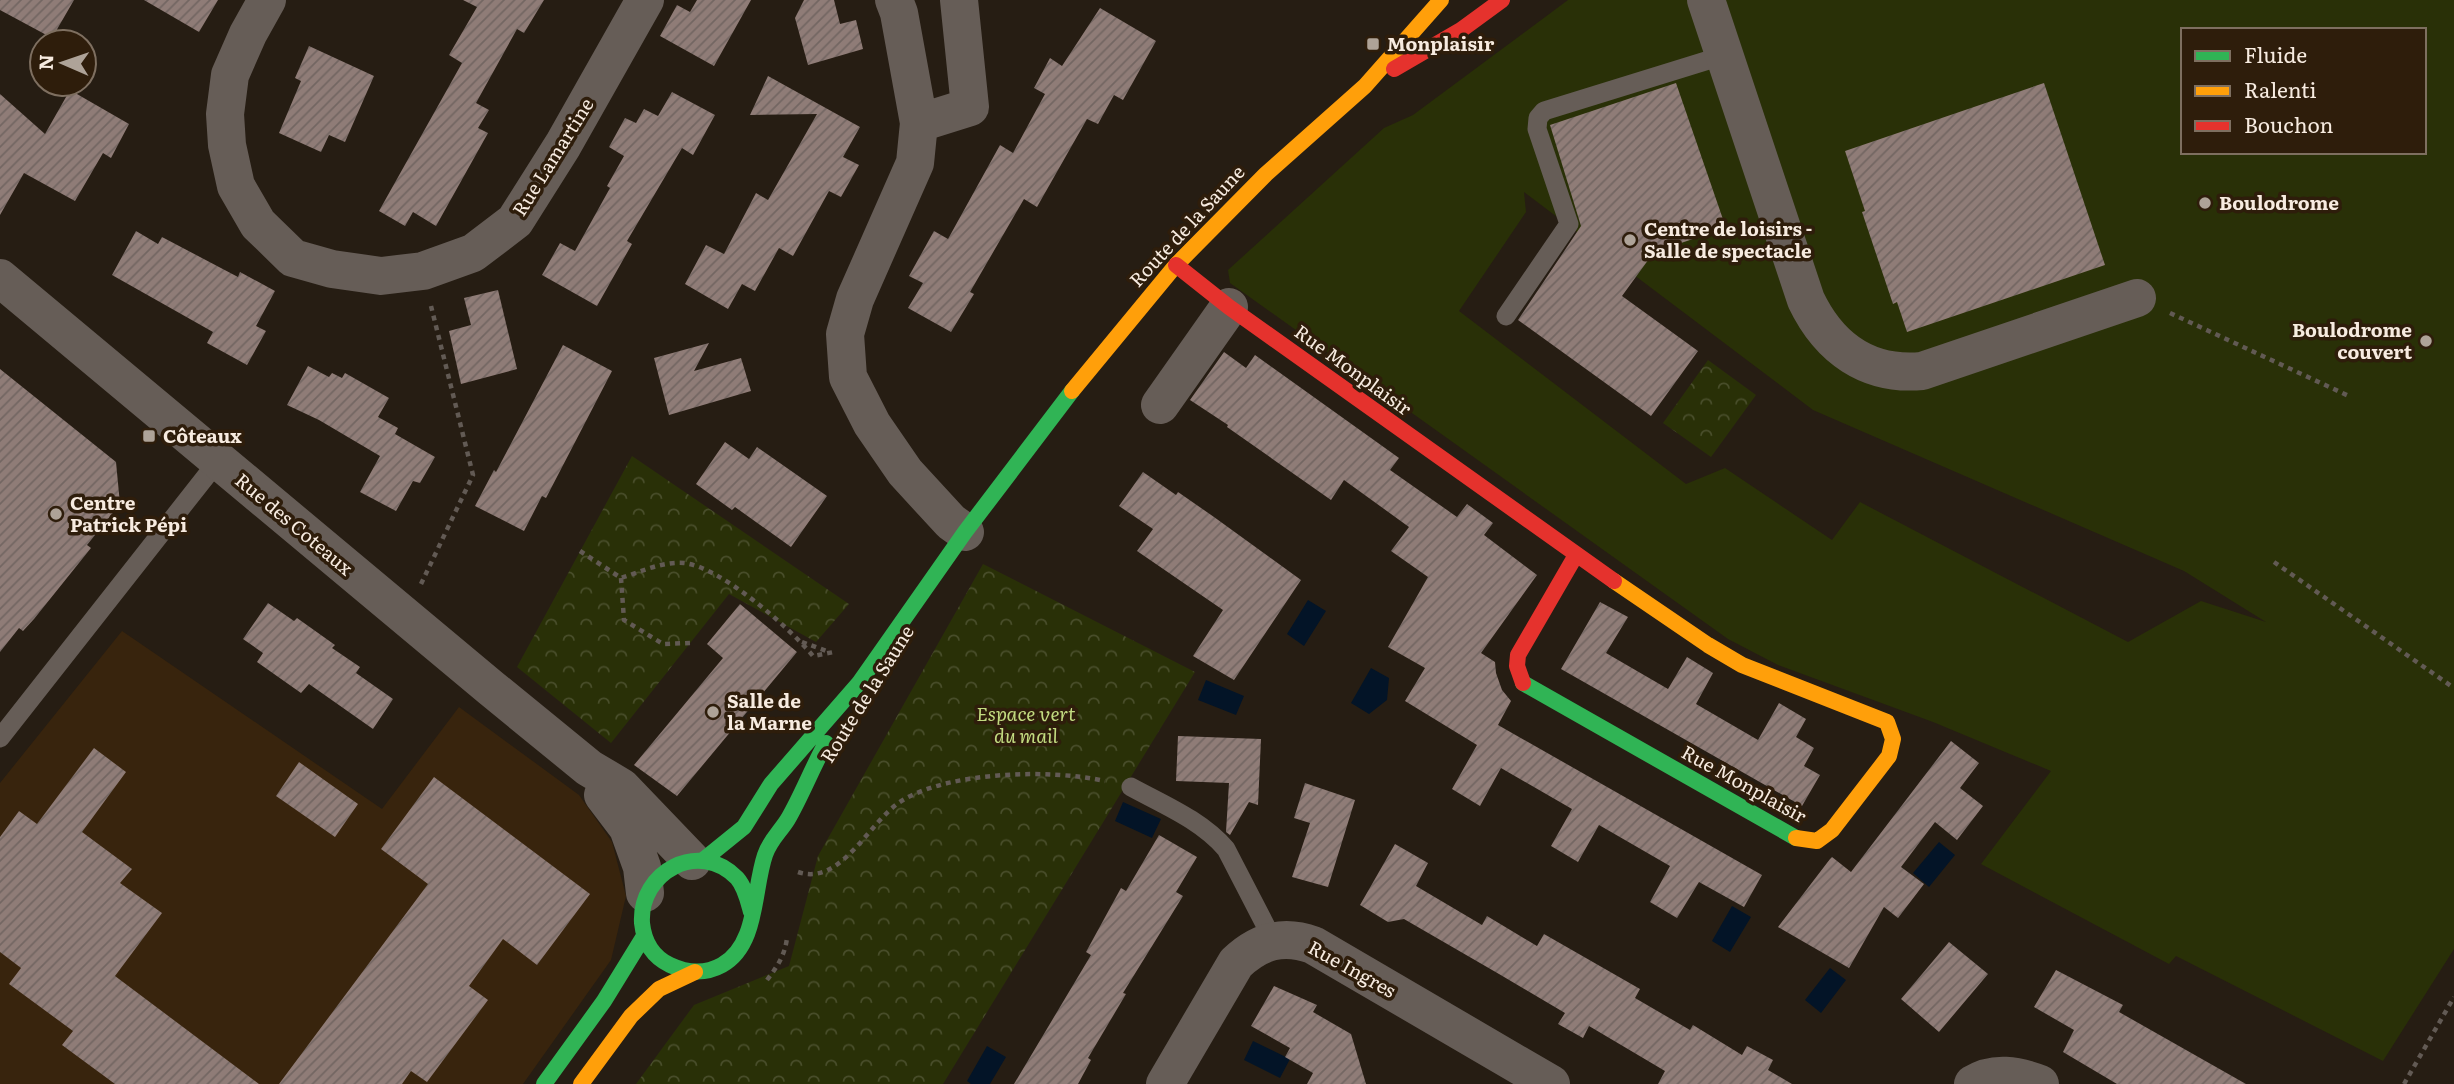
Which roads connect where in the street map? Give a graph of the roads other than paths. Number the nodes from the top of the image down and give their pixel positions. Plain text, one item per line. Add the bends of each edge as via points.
1 (267, 0) edge
2 (645, 0) edge
3 (950, 0) edge
4 (959, 0) edge
5 (1441, 0) edge
6 (1502, 0) edge
7 (1706, 0) edge
8 (896, 7) edge
9 (1725, 55) junction
10 (1365, 86) junction
11 (919, 123) junction
12 (1176, 265) junction
13 (0, 278) edge
14 (2137, 298) road end
15 (1229, 307) junction
16 (1506, 316) dead end
17 (1160, 405) dead end
18 (218, 461) junction
19 (965, 532) junction
20 (1576, 555) junction
21 (859, 683) junction
22 (0, 738) edge
23 (589, 768) junction
24 (1131, 787) road end
25 (697, 861) junction
26 (645, 893) junction
27 (751, 912) junction
28 (644, 936) junction
29 (1273, 940) junction
30 (695, 972) junction
31 (544, 1084) edge
32 (581, 1084) edge
33 (1165, 1084) edge
34 (1551, 1084) edge
35 (1973, 1084) edge
36 (2039, 1084) edge

1 - 2 street, Rue Lamartine via 230,75 225,114 236,186 258,224 293,258 381,276 423,271 473,253 514,221 564,145
3 - 8 street
4 - 11 street via 970,107
5 - 10 street, Route de la Saune
6 - 10 street, Route de la Saune via 1461,30
7 - 9 street
8 - 11 street
9 - 14 street via 1810,308 1833,341 1866,364 1901,373 1922,370
9 - 16 lane via 1544,111 1538,118 1537,129 1569,224
10 - 12 street, Route de la Saune via 1266,174
11 - 19 street via 915,163 855,299 845,334 848,377 872,424 905,472
12 - 15 street, Rue Monplaisir
12 - 19 street, Route de la Saune via 1106,347
13 - 18 street, Rue des Coteaux
15 - 17 street
15 - 20 street, Rue Monplaisir
18 - 22 lane
18 - 23 street, Rue des Coteaux
19 - 21 street, Route de la Saune
20 - 20 street, Rue Monplaisir via 1518,656 1523,683 1793,838 1817,841 1832,830 1889,756 1894,744 1887,722 1742,665
21 - 25 street, Route de la Saune via 771,784 744,827
21 - 27 street, Route de la Saune via 787,822 769,842
23 - 25 street, Rue des Coteaux via 621,787
23 - 26 street, Rue des Coteaux via 603,796 628,828 642,867
24 - 29 lane via 1215,836
25 - 26 street, Route de la Saune via 664,870
25 - 27 street via 720,866 736,877
26 - 28 street via 641,907
27 - 30 street, Route de la Saune via 745,942 736,954 724,964
28 - 30 street via 663,962
28 - 31 street
29 - 33 street via 1236,962
29 - 34 street, Rue Ingres via 1313,945
30 - 32 street, Route de la Saune via 659,989 631,1016
35 - 36 street via 1998,1075

